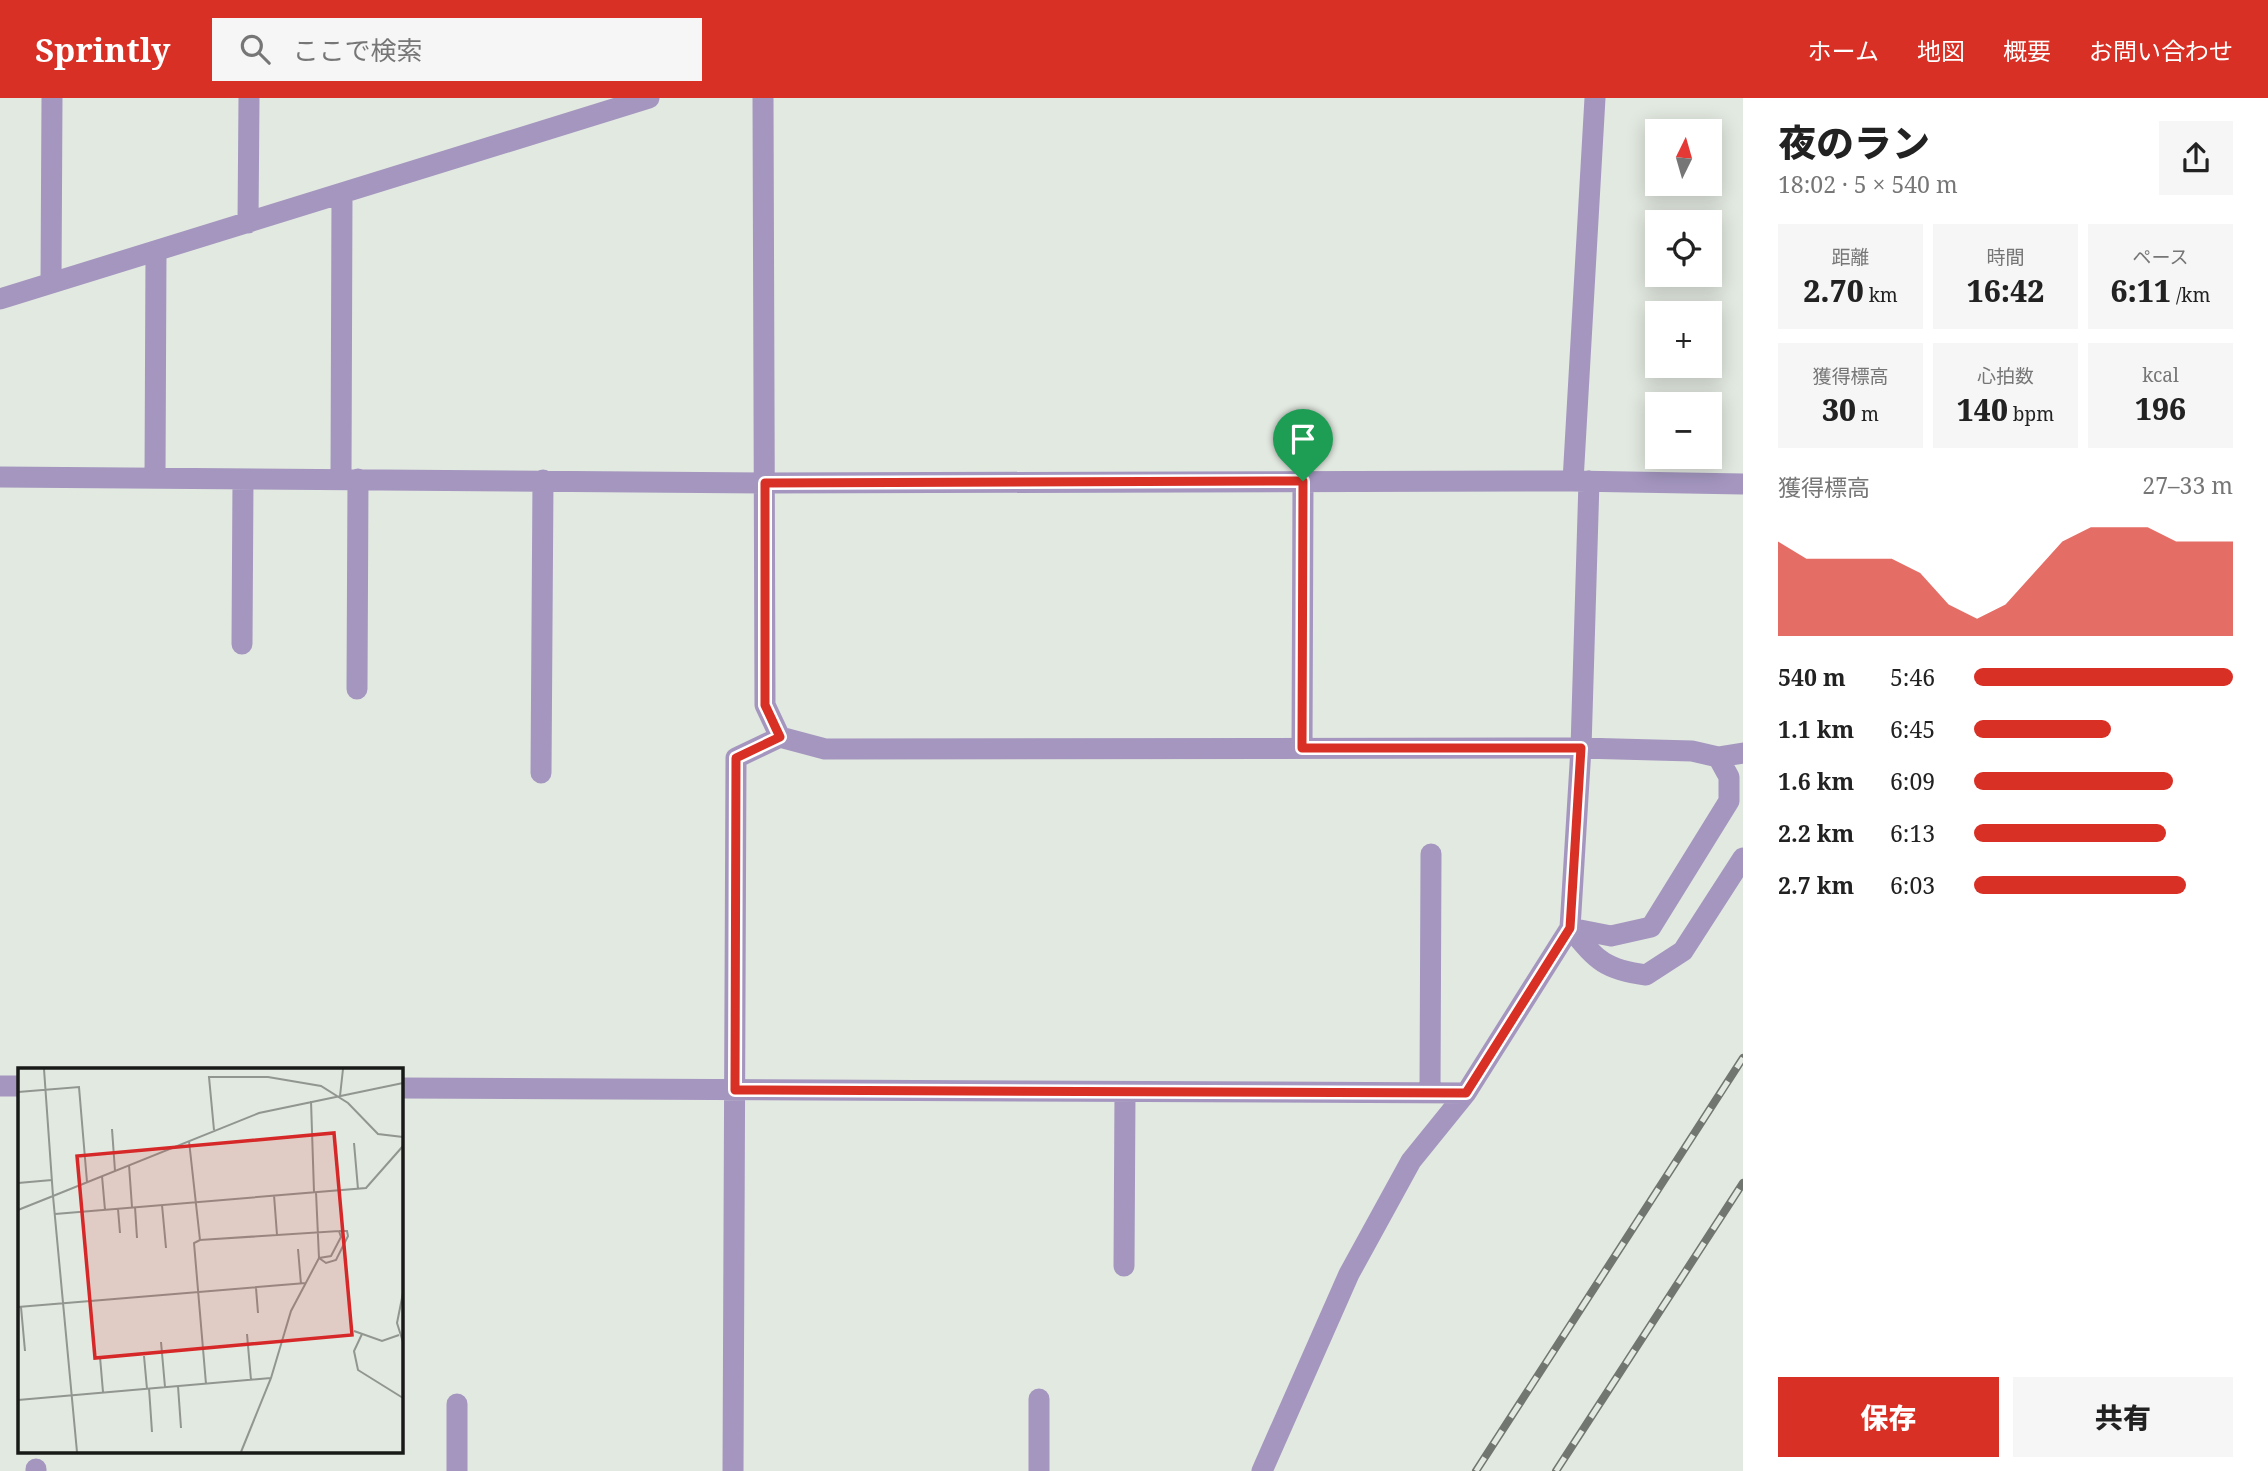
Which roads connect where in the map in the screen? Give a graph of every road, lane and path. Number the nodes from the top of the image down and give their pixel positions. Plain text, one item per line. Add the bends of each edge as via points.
1 (52, 98) edge
2 (249, 98) edge
3 (649, 98) edge
4 (763, 98) edge
5 (1595, 98) edge
6 (342, 192) junction
7 (248, 223) junction
8 (156, 251) junction
9 (51, 283) junction
10 (0, 299) edge
11 (0, 477) edge
12 (155, 478) junction
13 (243, 478) junction
14 (349, 479) junction
15 (543, 480) junction
16 (1303, 481) junction
17 (1581, 481) junction
18 (765, 483) junction
19 (1743, 484) edge
20 (242, 644) dead end
21 (357, 689) dead end
22 (780, 737) junction
23 (1302, 748) junction
24 (1581, 748) junction
25 (1743, 753) edge
26 (1718, 757) junction
27 (541, 773) dead end
28 (1431, 854) dead end
29 (1743, 858) edge
30 (1570, 928) junction
31 (0, 1086) edge
32 (18, 1086) edge
33 (402, 1088) edge
34 (735, 1090) junction
35 (1125, 1092) junction
36 (1430, 1093) junction
37 (1466, 1093) junction
38 (1124, 1266) dead end
39 (1039, 1399) dead end
40 (457, 1404) dead end
41 (457, 1471) edge
42 (733, 1471) edge
43 (1039, 1471) edge
44 (1262, 1471) edge

1 - 9 street
2 - 7 street
3 - 6 street
4 - 18 street
5 - 17 street
6 - 7 street
6 - 14 street
7 - 8 street
8 - 9 street
8 - 12 street
9 - 10 street
11 - 12 street
12 - 13 street
13 - 14 street
13 - 20 street
14 - 15 street
14 - 21 street
15 - 18 street
15 - 27 street
16 - 17 street
16 - 18 street
16 - 23 street
17 - 19 street
17 - 24 street
18 - 22 street via 765,705
22 - 23 street via 825,749
22 - 34 street via 736,758
23 - 24 street
24 - 26 street via 1692,751
24 - 30 street
25 - 26 street
26 - 30 street via 1729,777 1729,801 1651,926 1611,936
28 - 36 street
29 - 30 street via 1683,951 1646,975 1614,970 1592,954
30 - 37 street
31 - 32 street
33 - 34 street
34 - 35 street
34 - 42 street
35 - 36 street
35 - 38 street
36 - 37 street
37 - 44 street via 1411,1161 1349,1274
39 - 43 street
40 - 41 street

